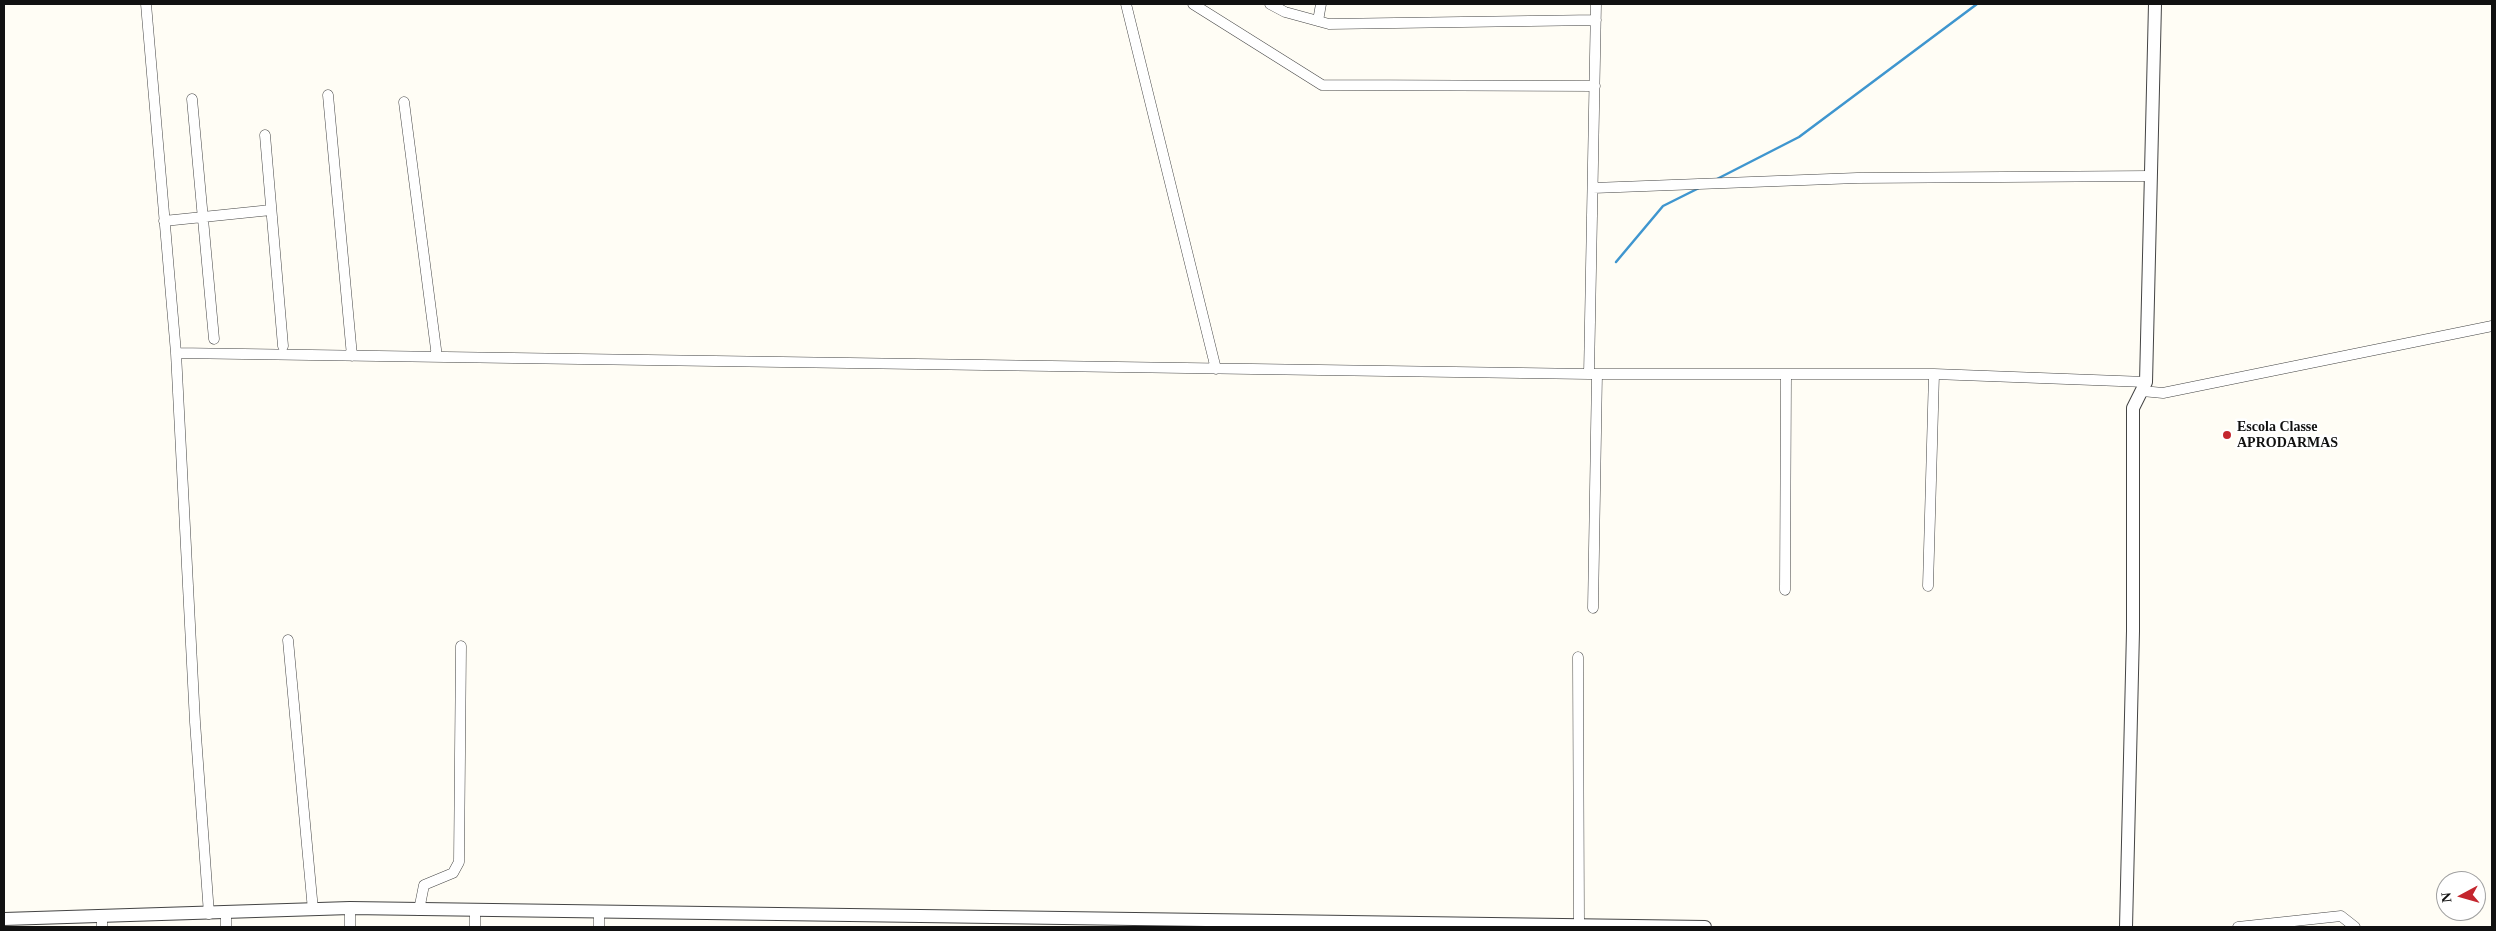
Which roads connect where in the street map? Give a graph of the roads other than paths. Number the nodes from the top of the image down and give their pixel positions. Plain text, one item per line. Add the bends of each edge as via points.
1 (146, 4) edge
2 (1126, 4) edge
3 (1193, 4) edge
4 (1270, 4) edge
5 (1321, 4) edge
6 (1596, 4) edge
7 (2155, 4) edge
8 (1596, 20) junction
9 (1318, 21) junction
10 (1595, 86) junction
11 (328, 95) dead end
12 (192, 99) dead end
13 (404, 102) dead end
14 (265, 135) dead end
15 (2151, 176) junction
16 (1593, 188) junction
17 (271, 210) junction
18 (202, 216) junction
19 (164, 221) junction
20 (2492, 326) edge
21 (214, 339) dead end
22 (283, 346) dead end
23 (176, 353) junction
24 (352, 356) junction
25 (437, 357) junction
26 (1216, 368) junction
27 (1593, 374) junction
28 (1786, 374) junction
29 (1934, 374) junction
30 (2144, 386) junction
31 (1928, 586) dead end
32 (1785, 590) dead end
33 (1593, 608) dead end
34 (288, 640) dead end
35 (461, 646) dead end
36 (1578, 657) dead end
37 (350, 908) junction
38 (313, 910) junction
39 (419, 910) junction
40 (475, 910) junction
41 (599, 912) junction
42 (209, 914) junction
43 (226, 914) junction
44 (4, 919) edge
45 (102, 921) edge
46 (1579, 925) junction
47 (2261, 926) edge
48 (226, 927) edge
49 (350, 927) edge
50 (475, 927) edge
51 (599, 927) edge
52 (1705, 927) edge
53 (2126, 927) edge
54 (2238, 927) edge
55 (2355, 927) edge

1 - 19 street
2 - 26 street
3 - 10 street via 1322,86
4 - 9 street via 1285,12
5 - 9 street
6 - 8 street
7 - 15 street
8 - 9 street via 1329,24
8 - 10 street
10 - 16 street
11 - 24 street
12 - 18 street
13 - 25 street
14 - 17 street
15 - 16 street via 1857,178
15 - 30 street
16 - 27 street
17 - 18 street
17 - 22 street
18 - 19 street
18 - 21 street
19 - 23 street
20 - 30 street via 2163,393
23 - 24 street
23 - 42 street via 195,722
24 - 25 street
25 - 26 street
26 - 27 street
27 - 28 street
27 - 33 street
28 - 29 street
28 - 32 street
29 - 30 street
29 - 31 street
30 - 53 street via 2133,408 2133,641
34 - 38 street
35 - 39 street via 459,862 453,873 424,886
36 - 46 street
37 - 38 street
37 - 39 street
37 - 49 street
38 - 43 street
39 - 40 street
40 - 41 street
40 - 50 street
41 - 46 street
41 - 51 street
42 - 43 street
42 - 45 street
43 - 48 street
44 - 45 street
46 - 52 street
47 - 54 street
47 - 55 street via 2341,916

